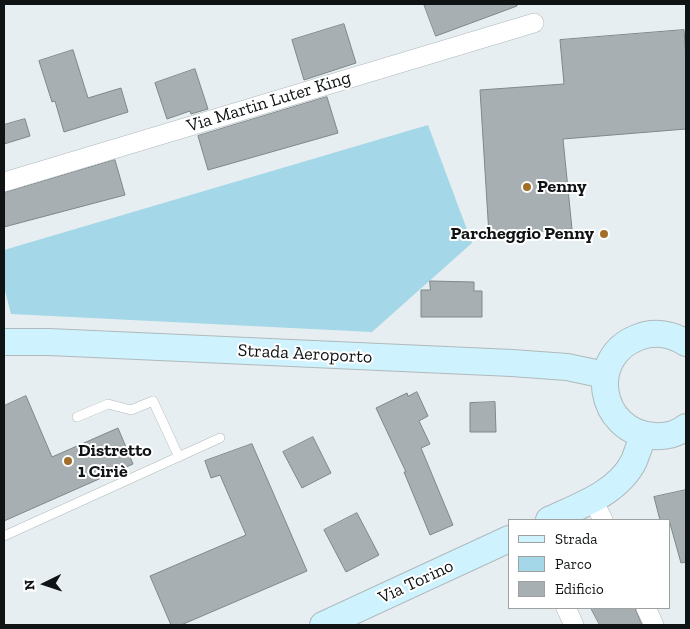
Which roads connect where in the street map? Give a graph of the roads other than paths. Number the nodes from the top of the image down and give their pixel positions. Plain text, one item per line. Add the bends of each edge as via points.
1 (534, 23) dead end
2 (4, 182) edge
3 (4, 342) edge
4 (686, 343) edge
5 (605, 375) junction
6 (77, 417) dead end
7 (686, 427) edge
8 (643, 436) junction
9 (220, 438) dead end
10 (179, 456) junction
11 (598, 510) edge
12 (554, 519) edge
13 (4, 536) edge
14 (508, 539) edge
15 (566, 609) edge
16 (646, 609) edge
17 (323, 625) edge
18 (574, 625) edge
19 (654, 625) edge

1 - 2 street, Via Martin Luter King
3 - 5 main road, Strada Aeroporto via 512,363 567,367
4 - 5 main road via 673,336 646,334 620,349 610,361
5 - 8 main road via 609,406 617,419
6 - 10 lane via 108,404 131,410 153,400
7 - 8 main road via 661,437
8 - 11 main road via 633,462
9 - 10 lane
10 - 13 lane
11 - 12 main road
14 - 17 main road, Via Torino
15 - 18 street
16 - 19 street

